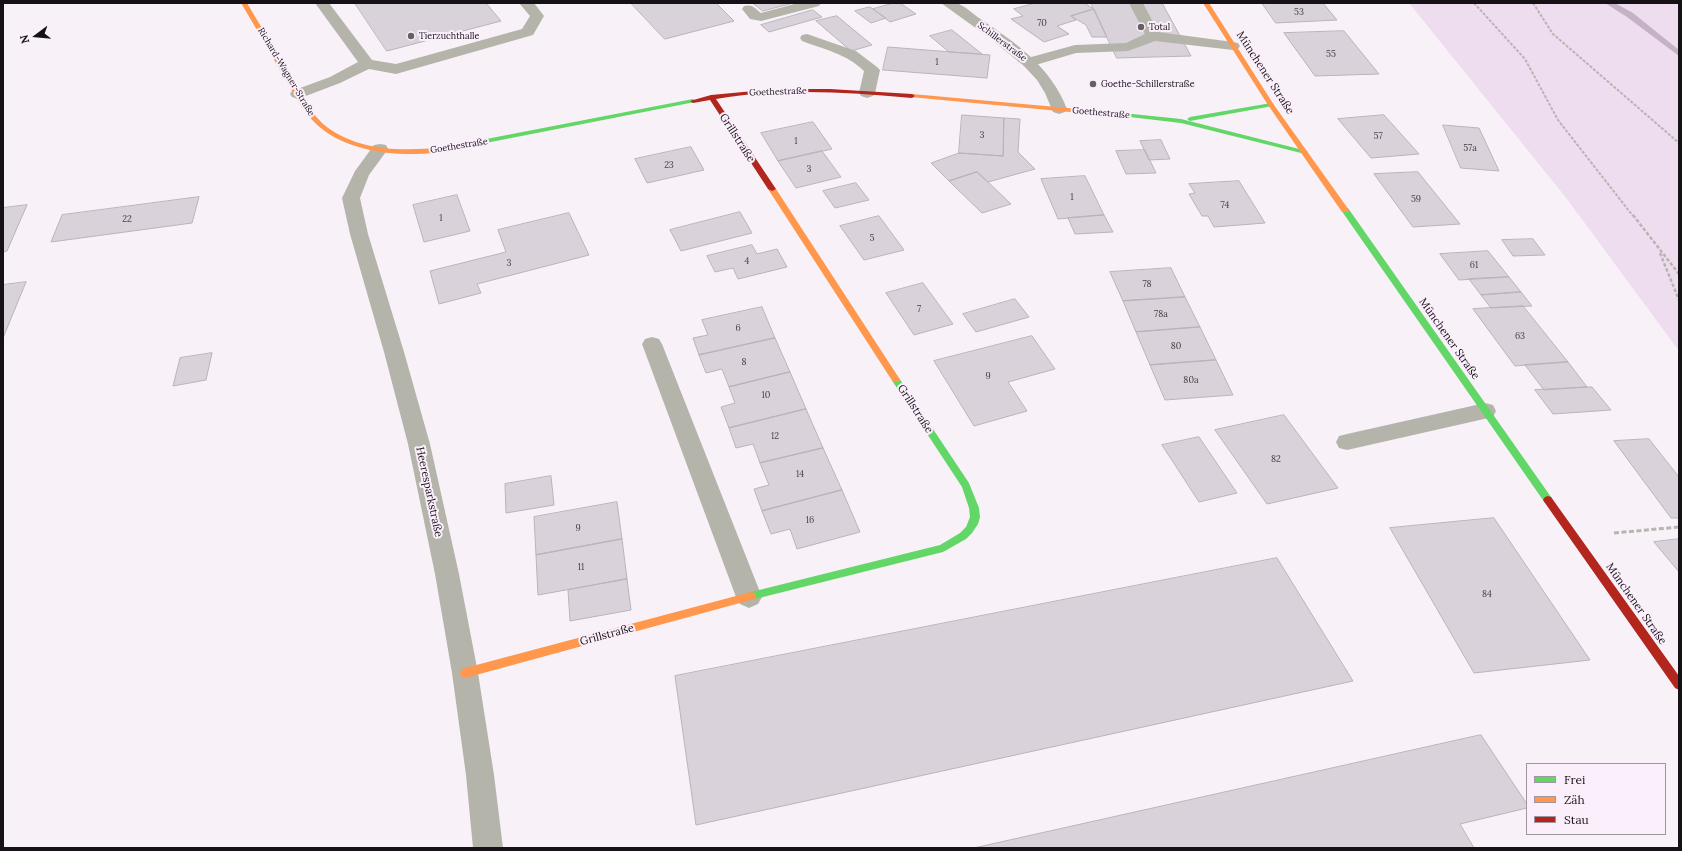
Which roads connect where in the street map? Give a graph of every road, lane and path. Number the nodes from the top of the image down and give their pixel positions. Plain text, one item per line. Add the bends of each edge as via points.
1 (244, 3) edge
2 (322, 3) edge
3 (526, 3) edge
4 (814, 3) edge
5 (948, 3) edge
6 (1136, 3) edge
7 (1206, 3) edge
8 (1474, 3) edge
9 (1533, 3) edge
10 (749, 9) dead end
11 (1153, 36) junction
12 (807, 38) dead end
13 (1233, 46) junction
14 (1029, 62) junction
15 (367, 64) junction
16 (867, 93) junction
17 (298, 94) junction
18 (711, 97) junction
19 (1271, 105) junction
20 (1059, 109) junction
21 (1181, 121) junction
22 (1679, 143) edge
23 (380, 149) junction
24 (1305, 152) junction
25 (1659, 251) junction
26 (1679, 274) edge
27 (1679, 300) edge
28 (652, 344) dead end
29 (1484, 411) junction
30 (1347, 442) dead end
31 (1679, 527) edge
32 (1573, 536) junction
33 (749, 597) junction
34 (465, 672) junction
35 (1679, 685) edge
36 (488, 848) edge

1 - 17 street, Richard-Wagner-Straße
2 - 15 street
3 - 15 street via 537,16 528,32 396,69
4 - 10 street via 760,17 755,16
5 - 14 street, Schillerstraße
6 - 11 street
7 - 13 street, Münchener Straße
8 - 25 path via 1525,59 1558,120
9 - 22 path via 1553,34
11 - 13 street
11 - 14 street via 1128,47 1075,49
12 - 16 street via 865,62 872,70
13 - 19 street, Münchener Straße
14 - 20 street, Schillerstraße via 1056,97
15 - 17 street via 336,80
16 - 18 street, Goethestraße via 774,91
16 - 20 street, Goethestraße
17 - 23 street, Richard-Wagner-Straße via 319,125 353,143
18 - 23 street, Goethestraße via 449,148 421,151
18 - 33 street, Grillstraße via 966,486 975,513 972,529 961,539 943,548
19 - 21 street, Goethestraße
19 - 24 street, Münchener Straße
20 - 21 street, Goethestraße
21 - 24 street, Goethestraße
23 - 34 street, Heeresparkstraße via 361,175 351,198 419,444
24 - 29 street, Münchener Straße
25 - 26 path
25 - 27 path
28 - 33 street
29 - 30 street
29 - 32 street, Münchener Straße
31 - 32 path
32 - 35 street, Münchener Straße
33 - 34 street, Grillstraße
34 - 36 street, Heeresparkstraße

